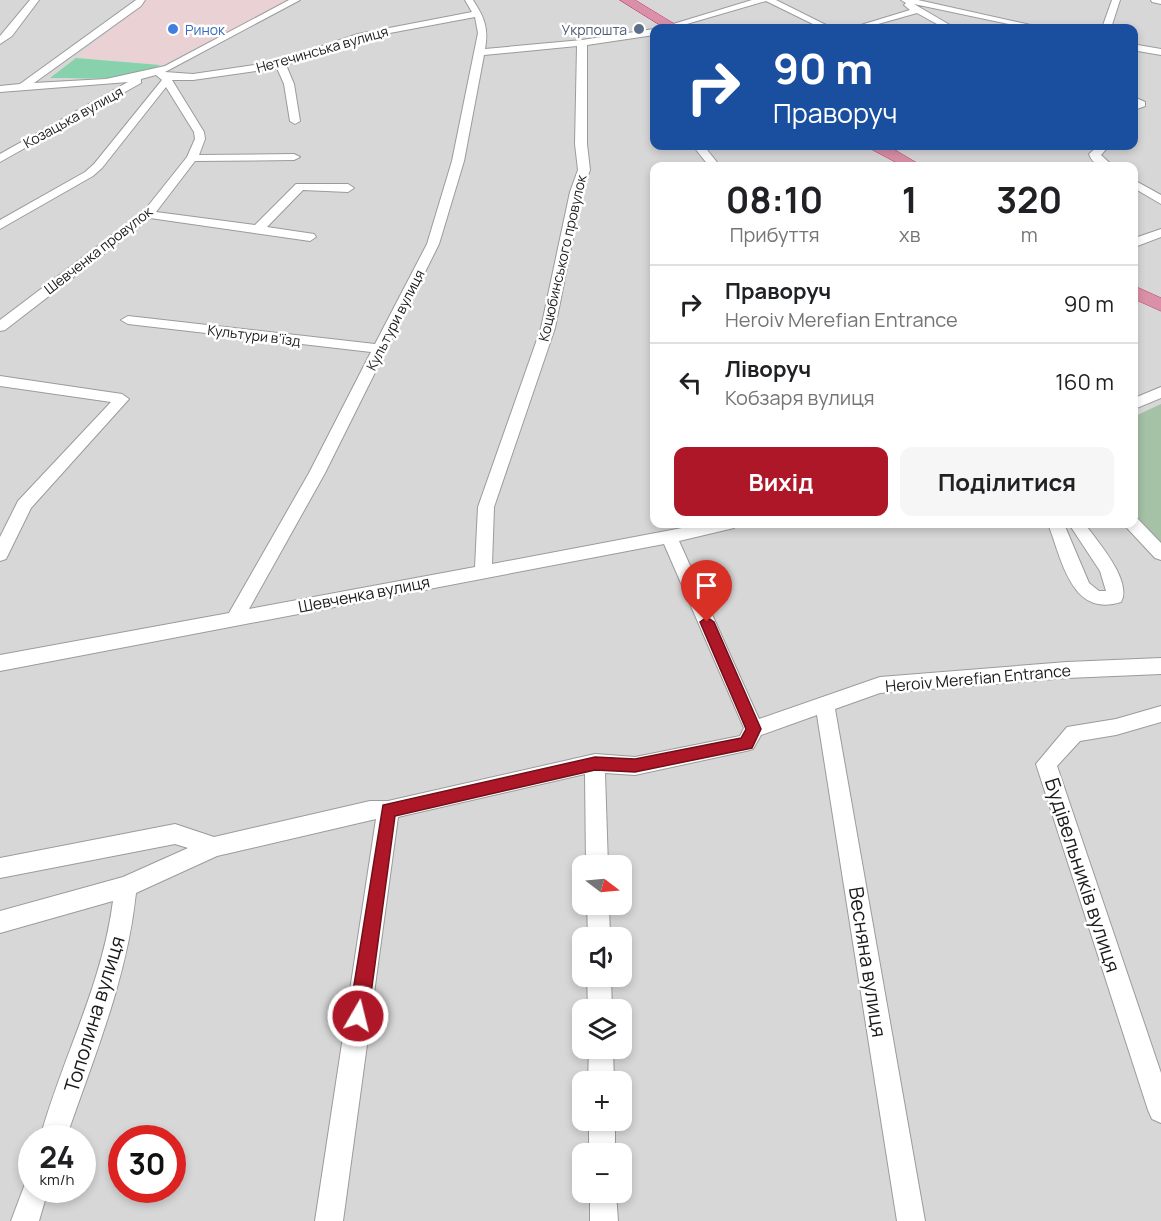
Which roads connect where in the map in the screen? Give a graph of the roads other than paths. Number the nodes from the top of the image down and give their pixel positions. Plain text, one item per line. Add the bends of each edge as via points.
1 (35, 0) edge
2 (141, 0) edge
3 (296, 0) edge
4 (626, 0) edge
5 (762, 0) edge
6 (769, 0) edge
7 (904, 0) edge
8 (1116, 0) edge
9 (1155, 0) edge
10 (1161, 1) edge
11 (476, 4) edge
12 (915, 11) junction
13 (664, 24) edge
14 (683, 24) edge
15 (819, 24) edge
16 (870, 24) edge
17 (942, 24) edge
18 (1020, 24) edge
19 (1107, 24) edge
20 (650, 33) edge
21 (0, 41) edge
22 (582, 43) junction
23 (1138, 48) edge
24 (480, 52) junction
25 (1161, 52) edge
26 (281, 64) junction
27 (147, 76) junction
28 (164, 77) junction
29 (22, 87) junction
30 (0, 89) edge
31 (295, 121) dead end
32 (702, 150) edge
33 (885, 150) edge
34 (1100, 150) edge
35 (294, 157) dead end
36 (192, 158) junction
37 (0, 159) edge
38 (712, 162) edge
39 (907, 162) edge
40 (1101, 162) edge
41 (1138, 186) edge
42 (348, 188) dead end
43 (1161, 200) edge
44 (148, 214) junction
45 (0, 225) edge
46 (258, 229) junction
47 (1161, 233) edge
48 (310, 237) dead end
49 (1138, 242) edge
50 (1138, 293) edge
51 (1161, 305) edge
52 (128, 320) dead end
53 (0, 327) edge
54 (380, 349) junction
55 (0, 381) edge
56 (1161, 392) edge
57 (1138, 402) edge
58 (702, 528) edge
59 (1058, 528) edge
60 (1080, 528) edge
61 (1137, 528) edge
62 (677, 532) edge
63 (1161, 554) edge
64 (0, 555) edge
65 (483, 572) junction
66 (235, 618) junction
67 (0, 663) edge
68 (1161, 666) edge
69 (825, 704) junction
70 (1161, 714) edge
71 (753, 729) junction
72 (595, 763) junction
73 (388, 810) junction
74 (214, 847) junction
75 (597, 855) edge
76 (0, 868) edge
77 (126, 887) junction
78 (0, 922) edge
79 (1161, 1110) edge
80 (58, 1125) edge
81 (31, 1203) edge
82 (603, 1203) edge
83 (25, 1221) edge
84 (329, 1221) edge
85 (604, 1221) edge
86 (911, 1221) edge

1 - 21 street
2 - 29 street
3 - 28 street
4 - 13 highway
5 - 14 street
6 - 15 street
7 - 12 street
7 - 18 street
8 - 19 street
9 - 10 street
11 - 24 street, Культури вулиця via 483,33
11 - 26 street, Нетечинська вулиця via 361,36
12 - 16 street
12 - 17 street
20 - 22 street
22 - 24 street
22 - 65 street, Коцюбинського провулок via 584,170 548,328 486,507
23 - 25 street
24 - 54 street, Культури вулиця via 458,161 433,244
26 - 28 street, Нетечинська вулиця
26 - 31 street
27 - 28 street
27 - 29 street
27 - 37 street, Козацька вулиця
28 - 36 street, Шевченка провулок via 199,132
28 - 45 street via 89,174
29 - 30 street
32 - 38 street
33 - 39 highway
34 - 40 street via 1095,154
35 - 36 street
36 - 44 street, Шевченка провулок
41 - 43 street
42 - 46 street via 300,186
44 - 46 street
44 - 53 street, Шевченка провулок
46 - 48 street
47 - 49 street
50 - 51 highway
52 - 54 street, Культури в’їзд
54 - 66 street, Культури вулиця via 317,473
55 - 64 street via 122,399 24,505
56 - 57 street
58 - 62 street, Шевченка вулиця
59 - 60 street via 1088,595 1102,600 1115,597 1117,590 1112,578
61 - 63 street
62 - 65 street, Шевченка вулиця
62 - 71 street
65 - 66 street, Шевченка вулиця
66 - 67 street, Шевченка вулиця
68 - 69 street, Heroiv Merefian Entrance via 880,685
69 - 71 street, Heroiv Merefian Entrance
69 - 86 street, Весняна вулиця
70 - 79 street, Будівельників вулиця via 1074,733 1046,764
71 - 72 street, Heroiv Merefian Entrance via 746,743 635,766
72 - 73 street, Heroiv Merefian Entrance
72 - 75 street
73 - 74 street, Heroiv Merefian Entrance via 370,810
73 - 84 street
74 - 76 street via 175,834
74 - 77 street, Heroiv Merefian Entrance
77 - 78 street, Heroiv Merefian Entrance
77 - 80 street, Тополина вулиця via 120,937 104,994
81 - 83 street
82 - 85 street

